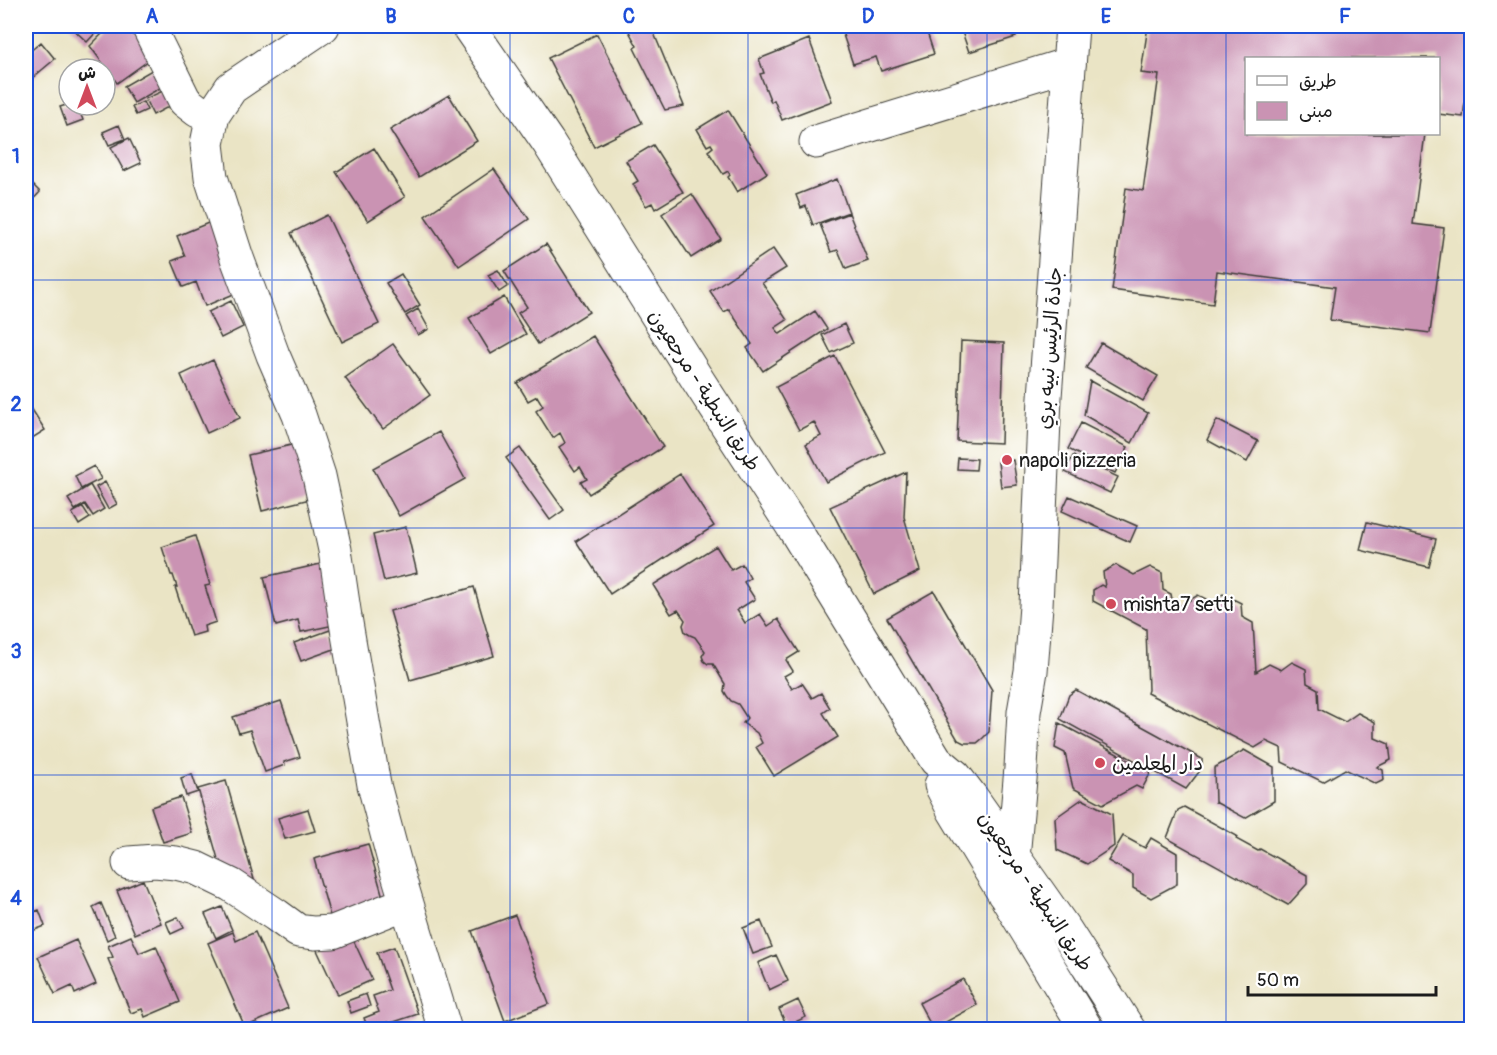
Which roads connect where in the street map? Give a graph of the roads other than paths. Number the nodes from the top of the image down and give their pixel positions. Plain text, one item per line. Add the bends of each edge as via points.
1 (148, 26) edge
2 (322, 26) edge
3 (468, 26) edge
4 (1072, 26) edge
5 (1069, 64) junction
6 (213, 116) junction
7 (816, 142) dead end
8 (129, 863) dead end
9 (1016, 887) junction
10 (406, 903) junction
11 (1120, 1017) edge
12 (445, 1029) edge
13 (1089, 1029) edge

1 - 6 main road via 185,101
2 - 6 main road via 231,88
3 - 9 main road, طريق النبطية - مرجعيون via 548,142 789,520 936,760 942,787 954,811
4 - 5 main road, جادة الرئيس نبيه بري
5 - 7 main road
5 - 9 main road, جادة الرئيس نبيه بري via 1045,397 1031,671 1038,699 1036,835
6 - 10 main road via 207,144 211,177 237,258 319,476 374,785
8 - 10 main road via 155,861 196,868 231,885 298,931 333,932
9 - 11 main road, طريق النبطية - مرجعيون via 1065,930
9 - 13 main road, طريق النبطية - مرجعيون
10 - 12 main road
11 - 13 main road

